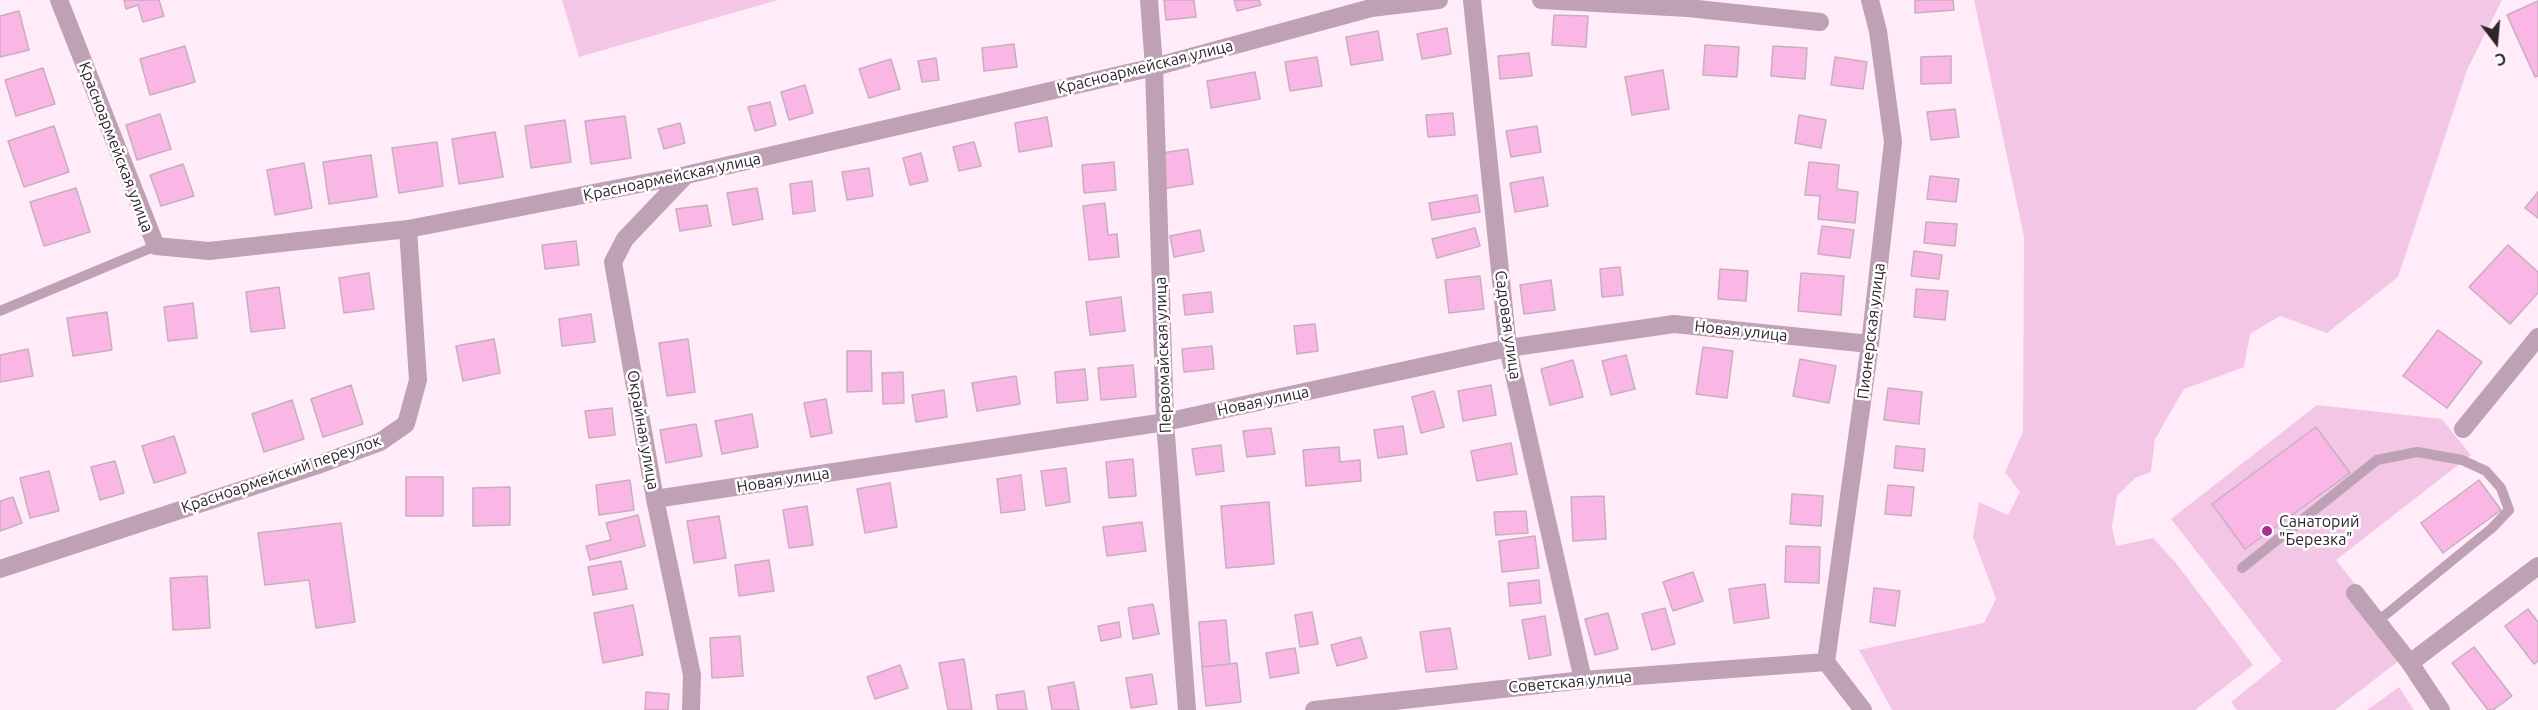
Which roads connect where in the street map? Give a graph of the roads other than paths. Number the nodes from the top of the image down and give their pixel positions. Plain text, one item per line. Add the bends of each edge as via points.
1 (59, 0) edge
2 (1149, 0) edge
3 (1439, 0) edge
4 (1472, 0) edge
5 (1541, 0) edge
6 (1870, 0) edge
7 (1820, 22) dead end
8 (1154, 67) junction
9 (686, 176) junction
10 (408, 229) junction
11 (156, 246) junction
12 (0, 312) edge
13 (2538, 337) edge
14 (1870, 344) junction
15 (1508, 348) junction
16 (1165, 422) junction
17 (2463, 429) dead end
18 (655, 499) junction
19 (2538, 566) edge
20 (2242, 568) dead end
21 (0, 569) edge
22 (2355, 593) dead end
23 (2378, 621) junction
24 (1826, 662) junction
25 (2410, 663) junction
26 (1583, 680) junction
27 (691, 710) edge
28 (1187, 710) edge
29 (1314, 710) edge
30 (1863, 710) edge
31 (2440, 710) edge

1 - 11 street, Красноармейская улица
2 - 8 street, Первомайская улица
3 - 8 street, Красноармейская улица via 1371,8
4 - 15 street, Садовая улица
5 - 7 street via 1688,8
6 - 14 street, Пионерская улица via 1893,142
8 - 9 street, Красноармейская улица
8 - 16 street, Первомайская улица
9 - 10 street, Красноармейская улица
9 - 18 street, Окрайная улица via 625,239 613,262
10 - 11 street, Красноармейская улица via 209,251
10 - 21 street, Красноармейский переулок via 418,380 406,424 380,442 315,466
11 - 12 lane
13 - 17 street
14 - 15 street, Новая улица via 1674,324
14 - 24 street, Пионерская улица
15 - 16 street, Новая улица
15 - 26 street, Садовая улица
16 - 18 street, Новая улица
16 - 28 street, Первомайская улица
18 - 27 street, Окрайная улица via 692,675
19 - 25 street
20 - 23 lane via 2377,460 2417,452 2462,460 2486,471 2501,488 2509,510
22 - 23 street
23 - 25 street
24 - 26 street, Советская улица
24 - 30 street
25 - 31 street
26 - 29 street, Советская улица

